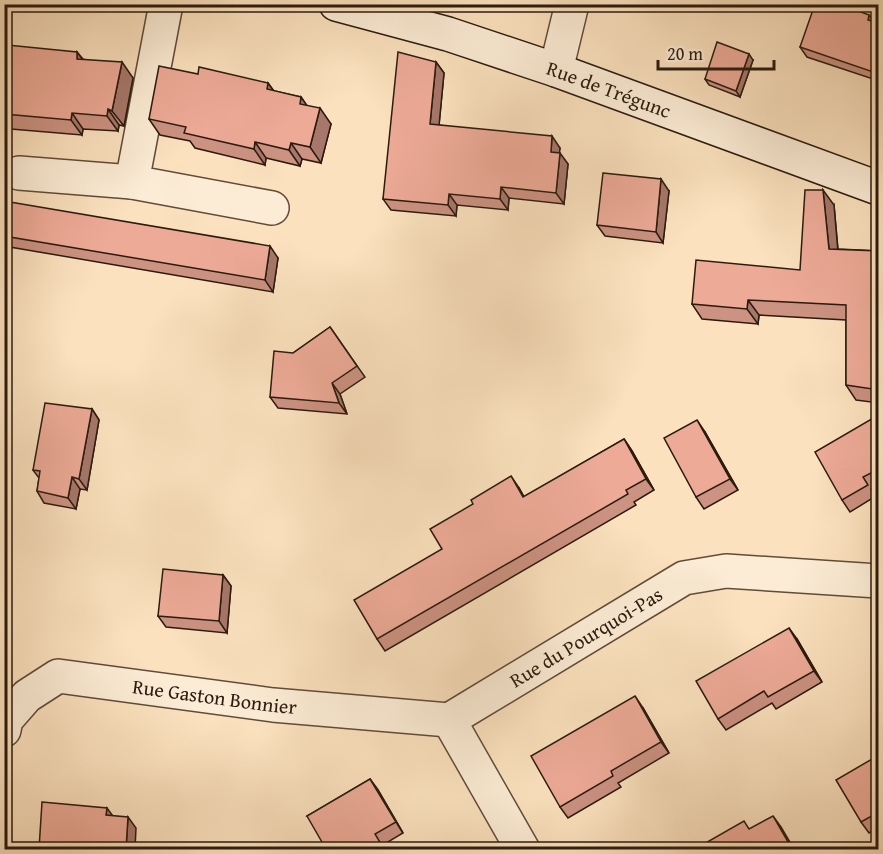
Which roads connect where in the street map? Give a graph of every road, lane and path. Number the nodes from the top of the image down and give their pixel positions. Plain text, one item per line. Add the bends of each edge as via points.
1 (166, 4) edge
2 (336, 4) edge
3 (573, 4) edge
4 (556, 70) junction
5 (19, 173) dead end
6 (132, 182) junction
7 (879, 188) edge
8 (272, 208) dead end
9 (879, 581) edge
10 (449, 720) junction
11 (4, 730) edge
12 (523, 849) edge

1 - 6 street
2 - 4 street, Rue de Trégunc via 448,34
3 - 4 street
4 - 7 street, Rue de Trégunc
5 - 6 street
6 - 8 street
9 - 10 street, Rue du Pourquoi-Pas via 726,571 684,578
10 - 11 street, Rue Gaston Bonnier via 273,705 58,676 27,696 6,720
10 - 12 street

